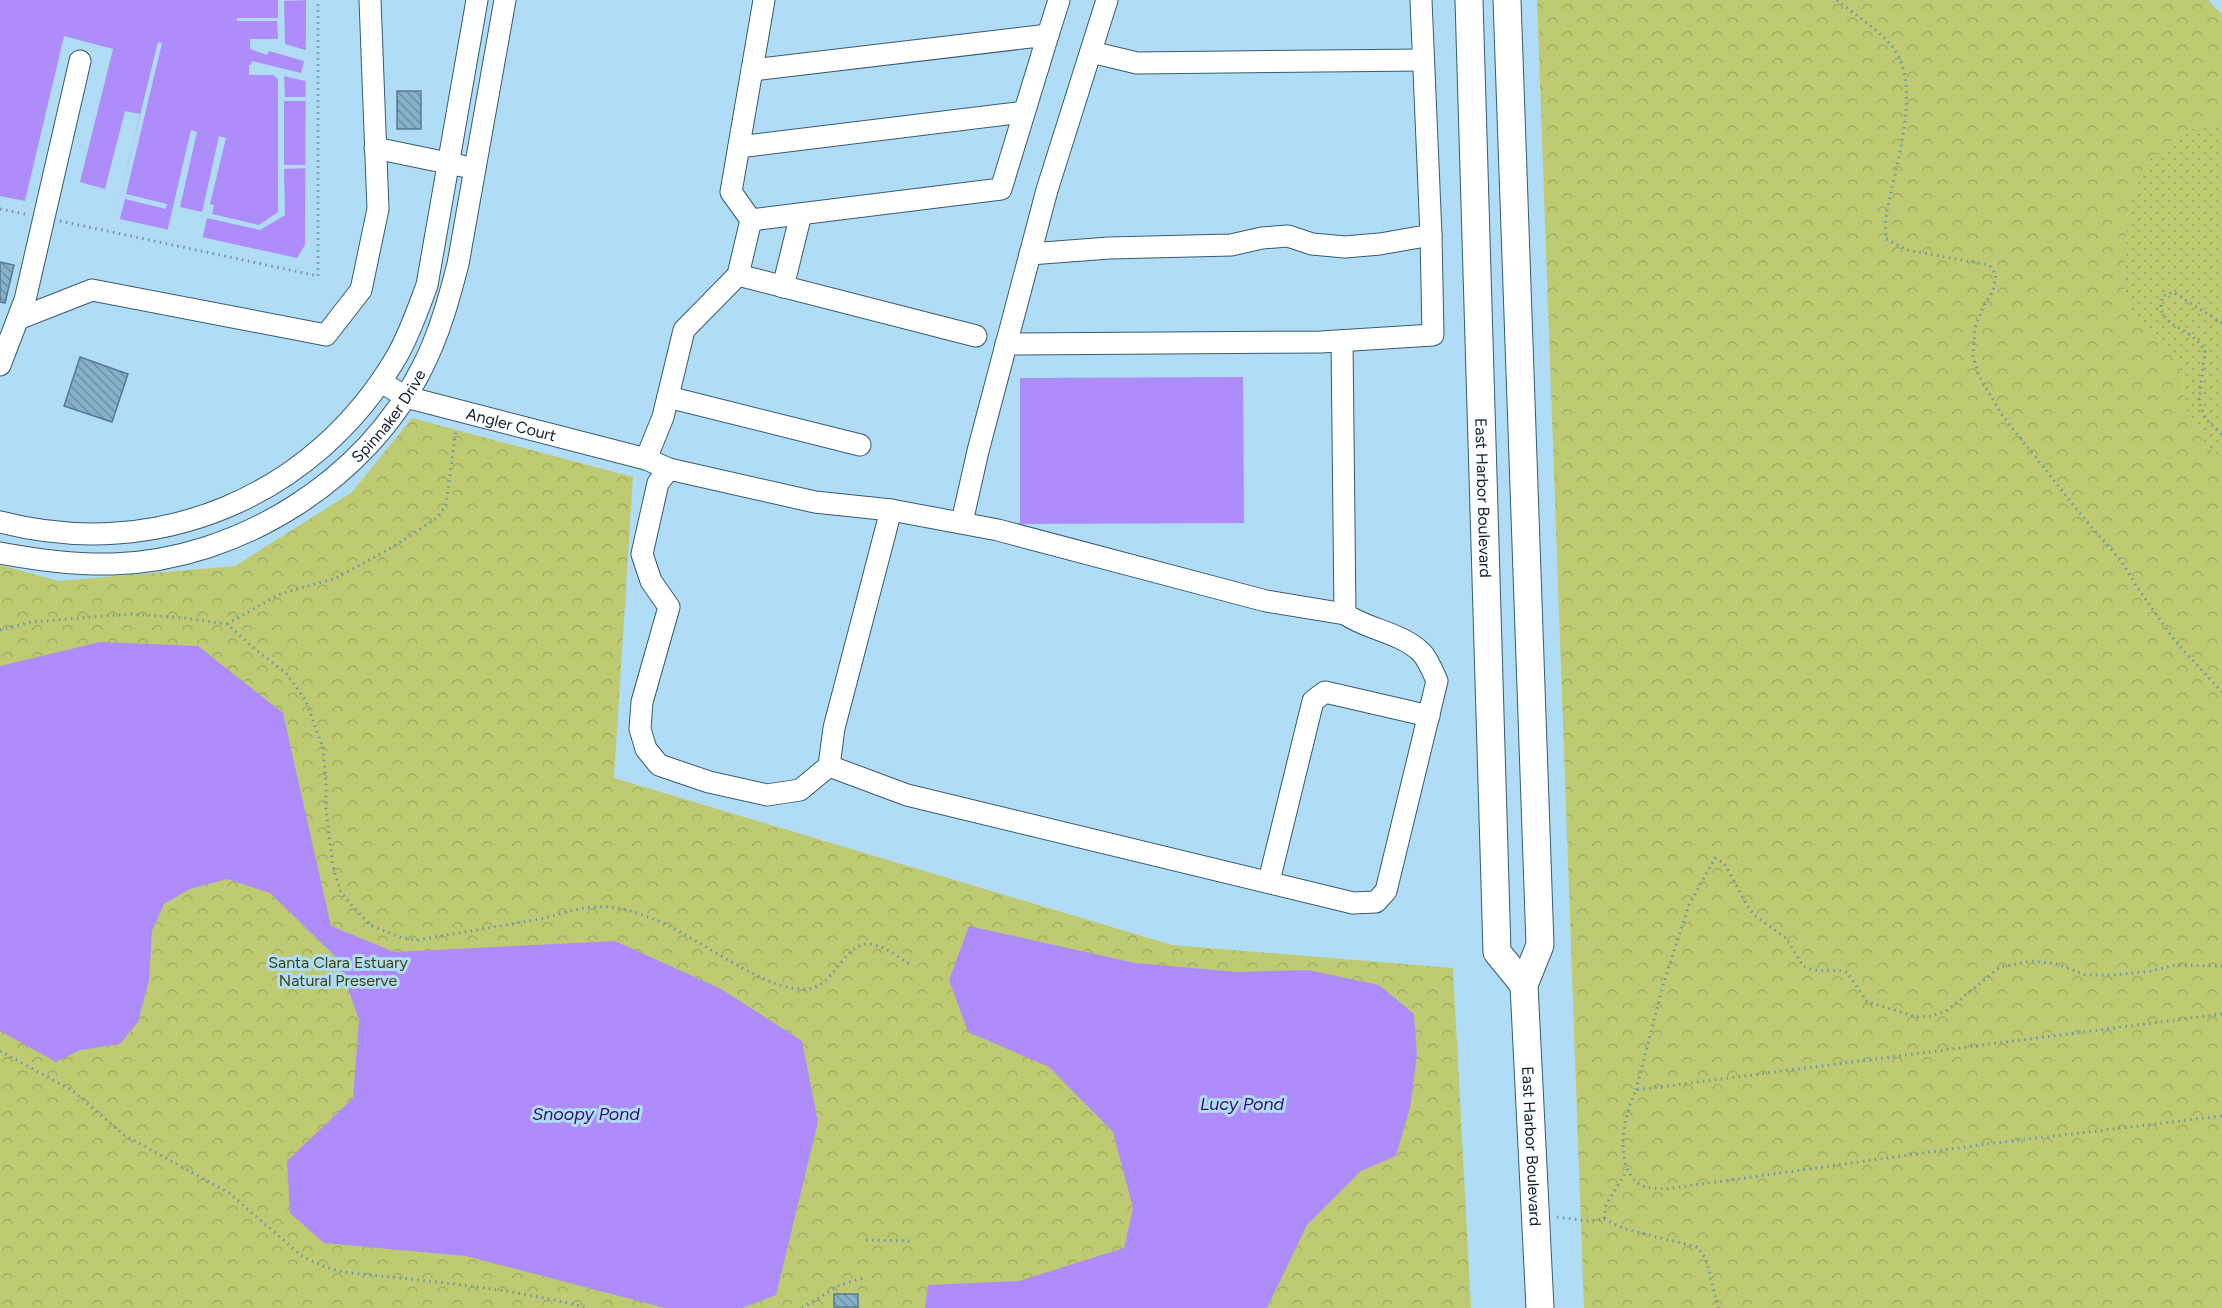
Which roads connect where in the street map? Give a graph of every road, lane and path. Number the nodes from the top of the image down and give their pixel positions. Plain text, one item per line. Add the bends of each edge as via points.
1 (318, 0) edge
2 (370, 0) edge
3 (477, 0) edge
4 (505, 0) edge
5 (764, 0) edge
6 (1059, 0) edge
7 (1107, 0) edge
8 (1421, 0) edge
9 (1469, 0) edge
10 (1507, 0) edge
11 (1837, 0) edge
12 (1048, 35) junction
13 (1091, 52) junction
14 (80, 60) dead end
15 (1423, 60) junction
16 (752, 70) junction
17 (1024, 112) junction
18 (739, 147) junction
19 (375, 148) junction
20 (449, 164) junction
21 (475, 168) junction
22 (0, 209) edge
23 (801, 214) junction
24 (45, 218) junction
25 (751, 220) junction
26 (1431, 235) junction
27 (1030, 254) junction
28 (738, 275) junction
29 (783, 287) junction
30 (18, 319) junction
31 (2222, 323) edge
32 (976, 336) dead end
33 (1342, 341) junction
34 (1006, 344) junction
35 (0, 365) edge
36 (381, 382) junction
37 (406, 397) junction
38 (668, 397) junction
39 (459, 411) junction
40 (2222, 435) edge
41 (860, 446) dead end
42 (646, 459) junction
43 (669, 469) junction
44 (891, 510) junction
45 (0, 522) edge
46 (962, 522) junction
47 (0, 553) edge
48 (1345, 614) junction
49 (227, 624) junction
50 (0, 630) edge
51 (2222, 692) edge
52 (1429, 716) junction
53 (829, 766) junction
54 (1269, 882) junction
55 (910, 965) dead end
56 (2222, 966) edge
57 (1524, 985) junction
58 (2222, 1014) edge
59 (0, 1051) edge
60 (1635, 1091) junction
61 (2222, 1116) edge
62 (1628, 1170) junction
63 (1535, 1212) junction
64 (1604, 1219) junction
65 (866, 1240) dead end
66 (912, 1241) dead end
67 (866, 1277) dead end
68 (588, 1308) edge
69 (802, 1308) edge
70 (1539, 1308) edge
71 (1718, 1308) edge

1 - 24 path via 318,276
2 - 19 street
3 - 20 street, Spinnaker Drive
4 - 21 street, Spinnaker Drive
5 - 16 street
6 - 12 street
7 - 13 street
8 - 15 street
9 - 57 main road, East Harbor Boulevard via 1497,952
10 - 57 main road, East Harbor Boulevard via 1540,945
11 - 51 path via 1891,44 1906,76 1907,101 1885,219 1886,239 1907,250 1989,265 1996,275 1975,328 1973,356 1979,376 2002,415 2122,562 2175,641
12 - 16 street
12 - 17 street
13 - 15 street via 1137,63
13 - 27 street
14 - 24 street
15 - 26 street
16 - 18 street
17 - 18 street
17 - 23 street via 1001,189
18 - 25 street via 731,192
19 - 20 street
19 - 30 street via 378,209 361,291 326,335 92,290
20 - 21 street
20 - 36 street, Spinnaker Drive via 428,285 412,326
21 - 37 street, Spinnaker Drive via 450,293 437,335
22 - 24 path
23 - 25 street
23 - 29 street
24 - 30 street
25 - 28 street
26 - 27 street via 1345,247 1288,237 1231,245
26 - 33 street via 1433,334
27 - 34 street
28 - 29 street
28 - 38 street via 684,330
29 - 32 street
30 - 35 street
31 - 40 path via 2173,292 2163,296 2163,316 2205,351 2199,400 2205,418
33 - 34 street
33 - 48 street
34 - 46 street
36 - 37 street, Angler Court
36 - 45 street, Spinnaker Drive via 351,420 304,463 249,497 195,519 113,534 53,532
37 - 39 street, Angler Court
37 - 47 street, Spinnaker Drive via 351,463 294,506 236,536 172,555 115,564 50,562
38 - 41 street
38 - 42 street
39 - 42 street, Angler Court
39 - 49 path via 446,505 437,518 391,549 336,578 280,594
42 - 43 street, Angler Court
43 - 44 street, Angler Court via 815,502
43 - 53 street via 658,483 642,554 651,581 669,607 642,702 640,729 646,749 659,765 766,795 800,790
44 - 46 street, Angler Court
44 - 53 street via 834,728
46 - 48 street, Angler Court via 1266,601
48 - 52 street, Angler Court via 1404,640 1422,653 1437,681
49 - 50 path via 130,614 31,622
49 - 55 path via 286,673 306,701 323,748 333,867 341,893 370,925 385,933 418,940 601,907 657,920 759,977 789,988 815,988 833,975 857,946 870,944 890,951
52 - 54 street, Angler Court via 1386,891 1376,903 1353,903
52 - 54 street via 1324,692 1313,701
53 - 54 street via 907,795
56 - 60 path via 2175,965 2142,972 2086,975 2057,964 2032,961 2000,967 1946,1011 1917,1017 1867,1002 1847,972 1824,972 1803,966 1786,938 1748,907 1724,863 1715,858 1689,905
57 - 63 main road, East Harbor Boulevard
58 - 60 path
59 - 68 path via 73,1091 124,1135 229,1193 303,1257 323,1266 342,1272 507,1290
60 - 62 path via 1624,1128
61 - 62 path via 1666,1189 1639,1184
62 - 64 path via 1606,1204
63 - 64 path via 1588,1221
63 - 70 main road, East Harbor Boulevard
64 - 71 path via 1625,1229 1697,1247 1706,1259
65 - 66 path
67 - 69 path via 840,1285

